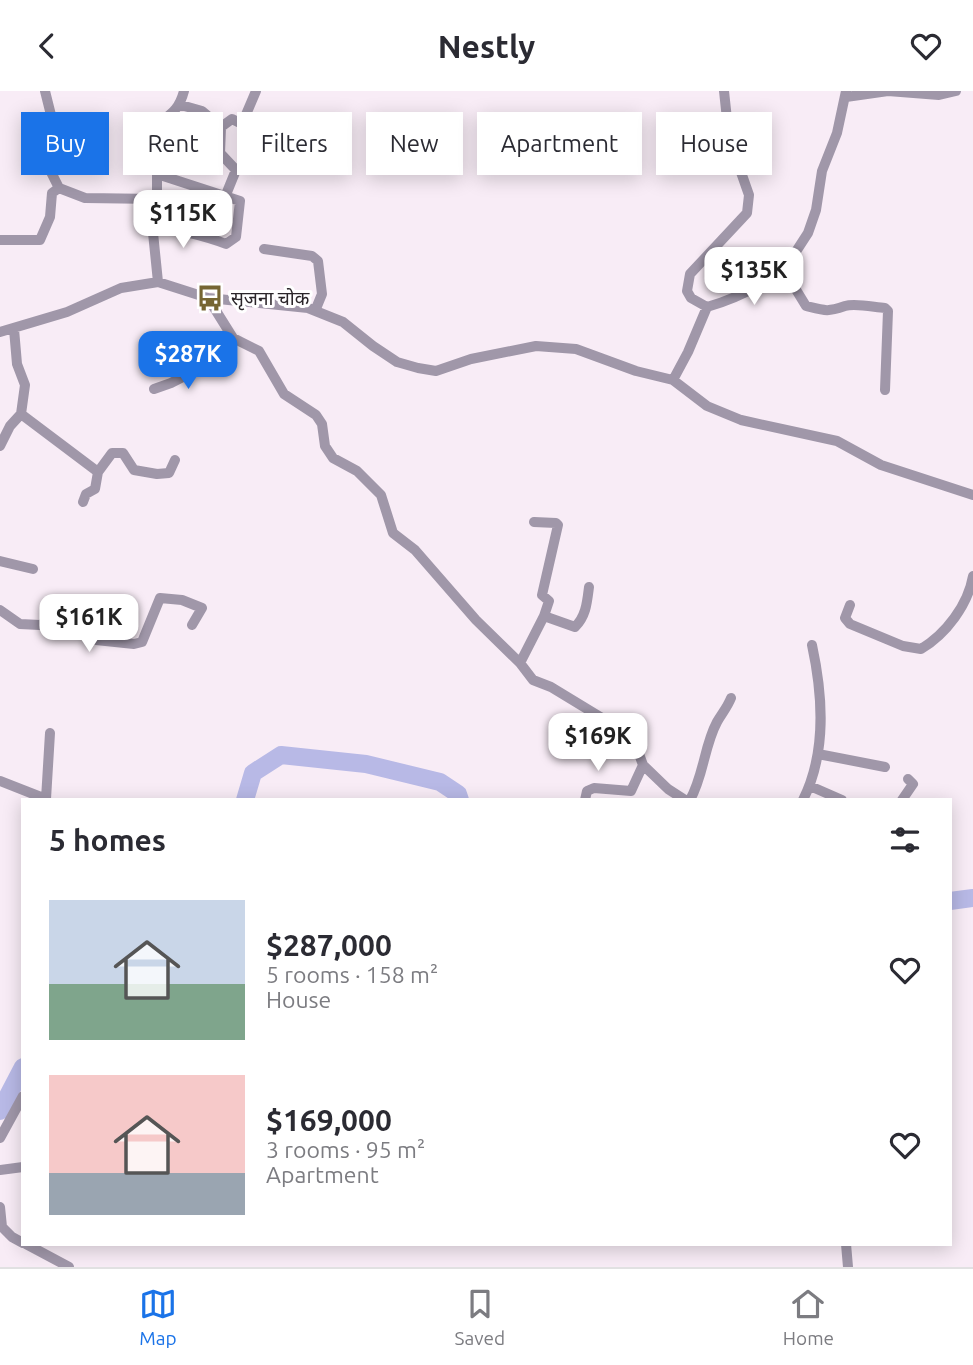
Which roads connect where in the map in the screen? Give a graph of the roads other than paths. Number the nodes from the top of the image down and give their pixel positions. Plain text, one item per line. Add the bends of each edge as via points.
1 (46, 91) edge
2 (184, 91) edge
3 (256, 91) edge
4 (724, 91) edge
5 (956, 91) edge
6 (846, 94) edge
7 (181, 105) junction
8 (175, 112) edge
9 (203, 112) edge
10 (223, 126) edge
11 (223, 156) edge
12 (157, 175) edge
13 (160, 175) edge
14 (59, 188) junction
15 (225, 197) junction
16 (157, 199) junction
17 (152, 223) junction
18 (0, 240) edge
19 (264, 249) dead end
20 (784, 270) junction
21 (158, 282) junction
22 (208, 298) junction
23 (707, 307) junction
24 (315, 311) junction
25 (14, 329) junction
26 (0, 332) edge
27 (210, 363) dead end
28 (673, 380) junction
29 (154, 389) dead end
30 (885, 390) dead end
31 (21, 414) junction
32 (0, 446) edge
33 (175, 460) dead end
34 (98, 471) junction
35 (973, 495) edge
36 (83, 502) dead end
37 (534, 522) dead end
38 (0, 561) edge
39 (33, 569) dead end
40 (973, 576) edge
41 (589, 587) dead end
42 (850, 605) dead end
43 (0, 610) edge
44 (544, 616) junction
45 (192, 625) dead end
46 (812, 645) dead end
47 (520, 663) junction
48 (731, 698) dead end
49 (50, 733) dead end
50 (818, 754) junction
51 (643, 765) junction
52 (885, 767) dead end
53 (908, 779) dead end
54 (0, 781) edge
55 (810, 786) junction
56 (630, 795) edge
57 (41, 798) edge
58 (46, 798) edge
59 (585, 798) edge
60 (684, 798) edge
61 (689, 798) edge
62 (804, 798) edge
63 (837, 798) edge
64 (903, 798) edge
65 (21, 1100) edge
66 (0, 1138) edge
67 (21, 1167) edge
68 (0, 1170) edge
69 (0, 1207) edge
70 (21, 1242) edge
71 (30, 1246) edge
72 (846, 1246) edge
73 (69, 1267) edge
74 (848, 1267) edge

1 - 14 street via 53,123 49,168
2 - 7 street
3 - 10 street via 242,124 232,119
4 - 23 street via 729,138 750,195 747,213 690,274 687,291
5 - 6 street via 939,95
6 - 20 street via 808,233
7 - 8 street
7 - 9 street
11 - 15 street via 236,170
12 - 16 street
13 - 15 street
14 - 16 street via 85,198
14 - 18 street via 52,193 50,217 40,240
15 - 17 street via 240,201 236,237 226,244
16 - 17 street
17 - 21 street
19 - 24 street via 313,256 318,261 321,294
20 - 23 street via 754,290
20 - 30 street via 806,306 829,311 846,306 888,311
21 - 22 street
21 - 25 street via 121,288
22 - 24 street
22 - 47 street via 233,338 259,351 284,394 316,415 332,458 357,471 382,495 393,533 415,549
23 - 28 street
24 - 28 street via 343,322 397,362 418,369 436,371 537,346 576,349
25 - 26 street
25 - 31 street via 25,385
27 - 29 street
28 - 35 street via 707,406 741,420 837,441 881,465
31 - 32 street
31 - 34 street
33 - 34 street via 170,473 157,474 134,470 123,453 111,453
34 - 36 street via 95,489
37 - 44 street via 558,525 542,595 548,601
38 - 39 street
40 - 42 street via 963,605 950,624 921,649 849,624 845,618
41 - 44 street via 586,608 575,627
43 - 45 street via 20,624 40,625 56,616 69,618 90,627 96,640 134,644 142,642 160,598 202,608
44 - 47 street
46 - 50 street via 822,727
47 - 51 street via 533,680 602,718 639,754
48 - 61 street
49 - 58 street
50 - 52 street
50 - 55 street
51 - 56 street
51 - 60 street
53 - 64 street via 913,784
54 - 57 street
55 - 62 street
55 - 63 street
56 - 59 street via 594,789 587,791
65 - 66 street
67 - 68 street
69 - 70 street via 2,1227
71 - 73 street
72 - 74 street

